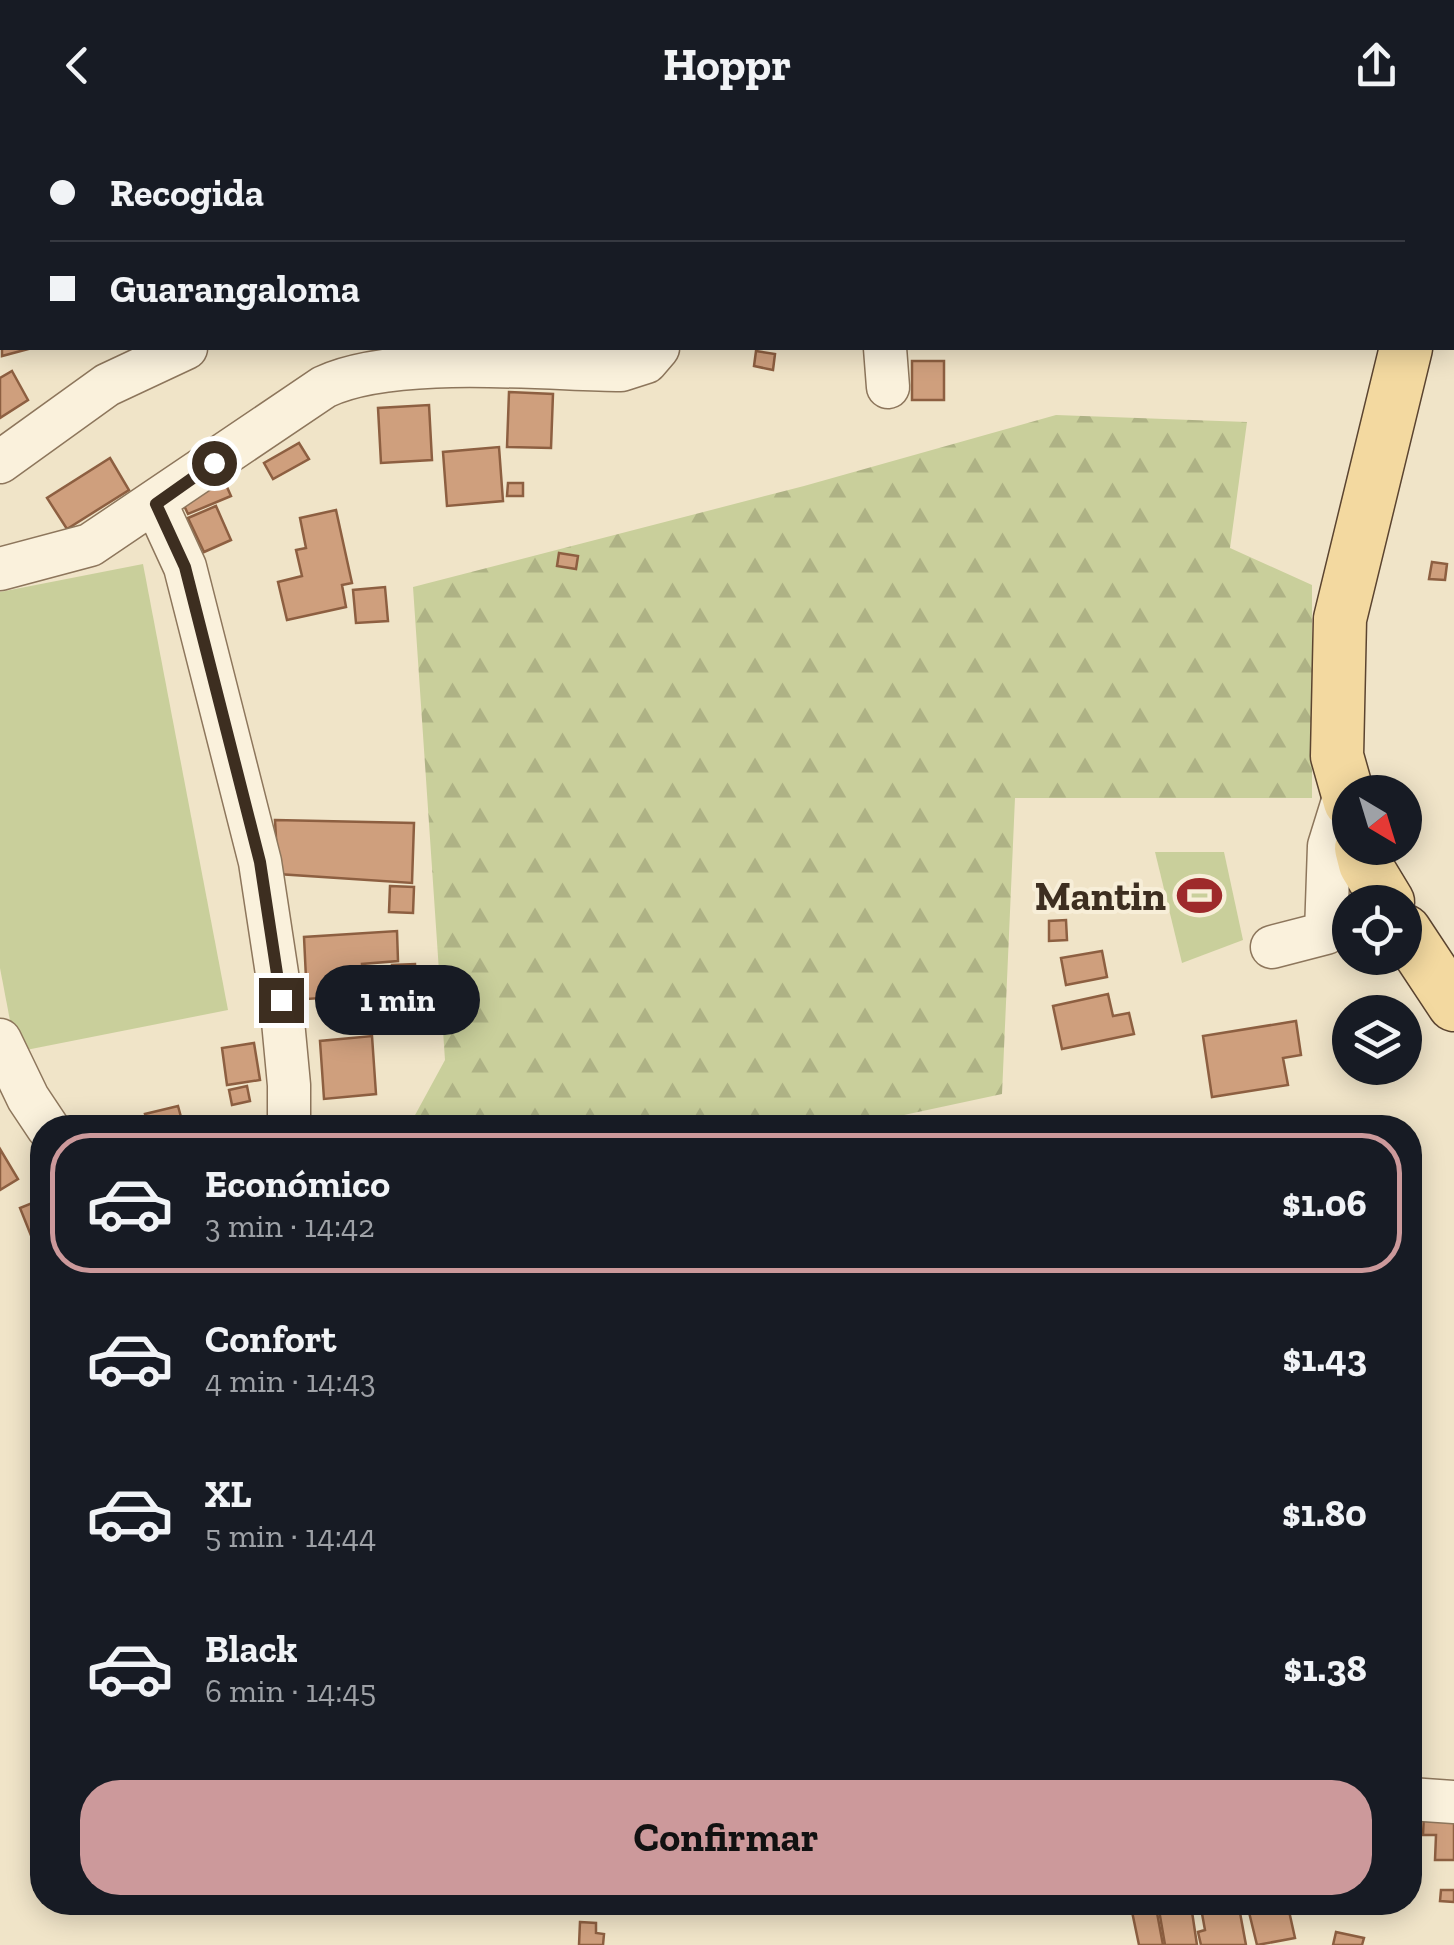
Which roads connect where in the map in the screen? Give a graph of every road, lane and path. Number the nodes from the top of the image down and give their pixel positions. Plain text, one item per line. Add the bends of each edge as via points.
1 (182, 350) edge
2 (656, 350) edge
3 (1406, 350) edge
4 (0, 462) edge
5 (156, 504) junction
6 (0, 569) edge
7 (1343, 775) edge
8 (1332, 838) edge
9 (1272, 947) dead end
10 (1422, 957) edge
11 (1454, 1005) edge
12 (0, 1040) edge
13 (39, 1115) edge
14 (289, 1115) edge
15 (1422, 1800) edge
16 (1454, 1802) edge

1 - 4 street via 107,385
2 - 5 street via 646,362 621,370 439,367 345,376
3 - 7 main road via 1340,619
5 - 6 street via 90,545
5 - 14 street via 185,567 260,862 281,1000
8 - 9 street via 1326,933
10 - 11 main road
12 - 13 street
15 - 16 street

